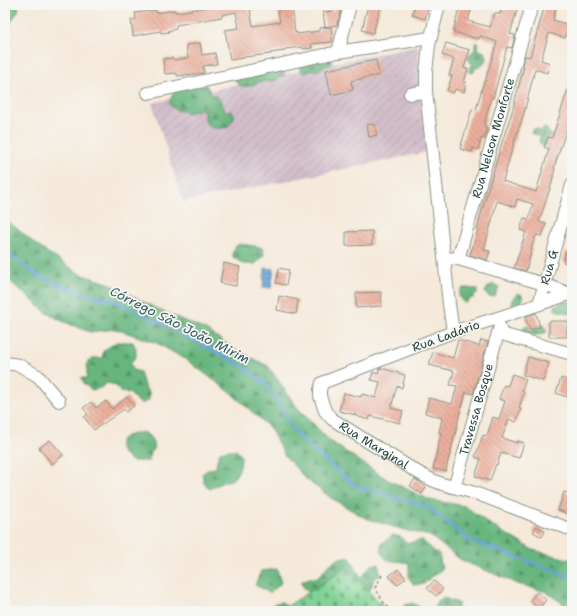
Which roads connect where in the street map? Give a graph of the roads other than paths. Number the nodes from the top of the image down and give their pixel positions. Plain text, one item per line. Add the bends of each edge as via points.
1 (350, 5) edge
2 (440, 5) edge
3 (532, 5) edge
4 (430, 38) junction
5 (338, 52) junction
6 (426, 91) junction
7 (148, 93) dead end
8 (410, 94) dead end
9 (572, 185) edge
10 (444, 258) junction
11 (458, 259) junction
12 (544, 284) junction
13 (571, 294) edge
14 (539, 304) junction
15 (504, 316) junction
16 (453, 332) junction
17 (498, 333) junction
18 (572, 354) edge
19 (5, 363) edge
20 (322, 383) joint
21 (59, 401) dead end
22 (453, 487) junction
23 (572, 530) edge

1 - 5 street
2 - 4 street
3 - 11 street, Rua Nelson Monforte
4 - 5 street
4 - 6 street
5 - 7 street
6 - 8 street
6 - 10 street
9 - 12 street, Rua G
10 - 11 street
10 - 16 street
11 - 12 street
12 - 13 street
12 - 14 street, Rua G
13 - 14 street, Rua Ladário
14 - 15 street, Rua Ladário
15 - 16 street, Rua Ladário
15 - 17 street, Travessa Bosque
16 - 20 street, Rua Ladário
17 - 18 street
17 - 22 street, Travessa Bosque
19 - 21 street via 19,365 38,376
20 - 22 street, Rua Marginal via 320,396 325,411 332,419 419,473
22 - 23 street, Rua Marginal

